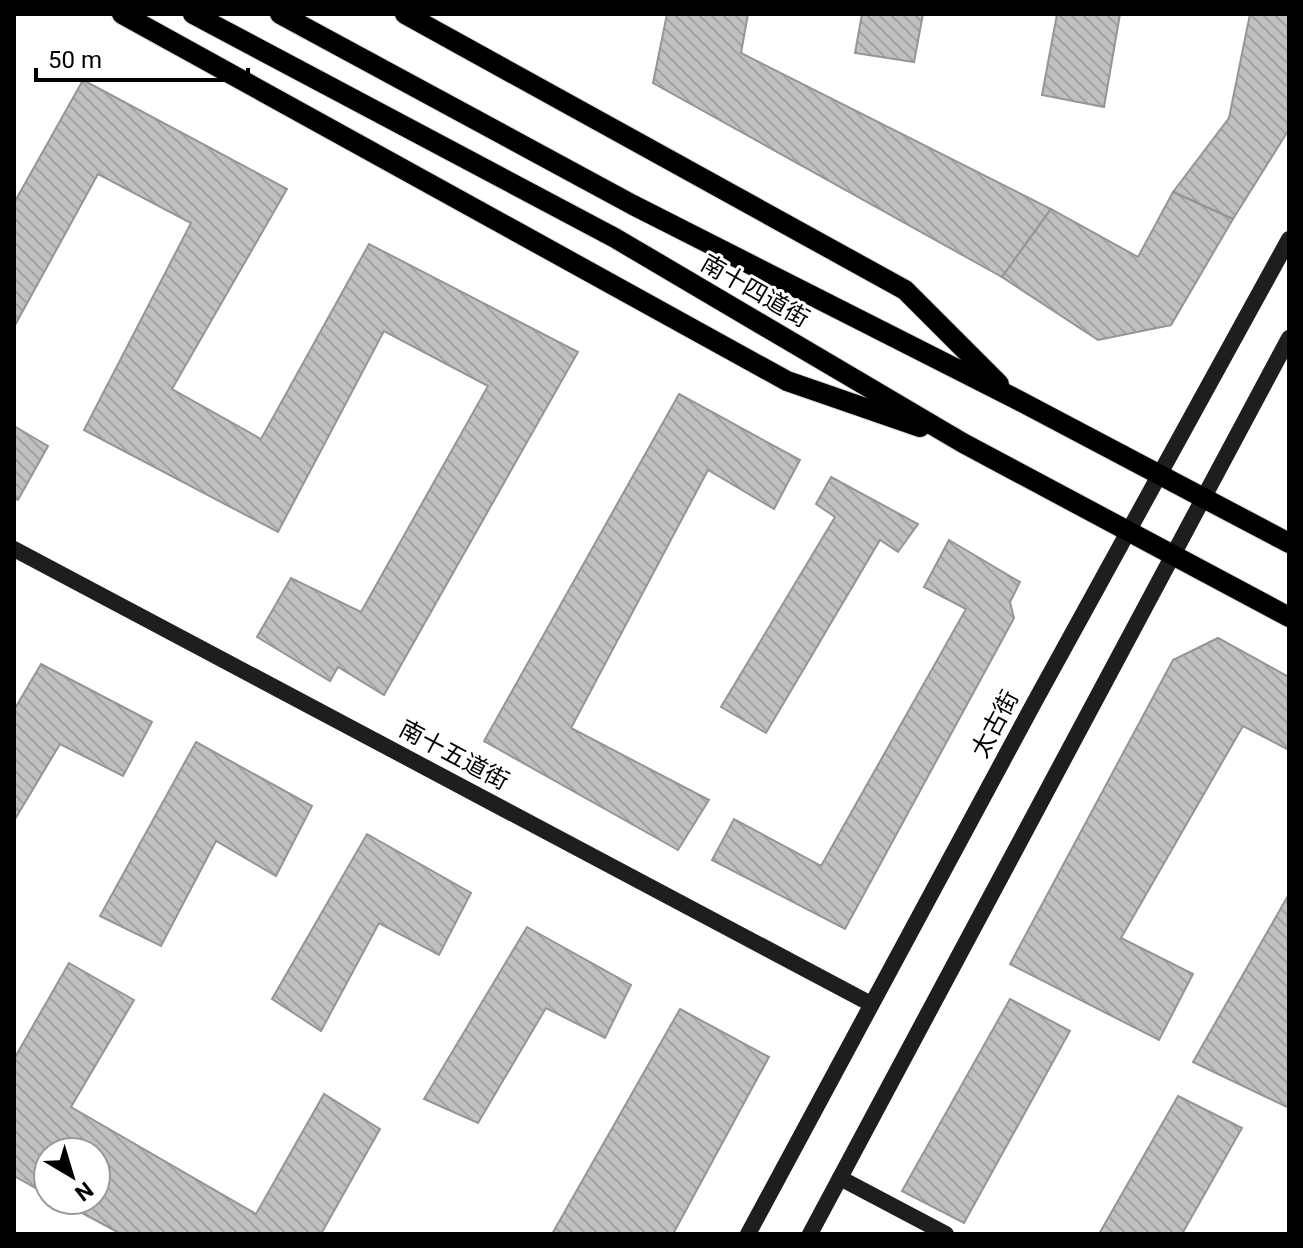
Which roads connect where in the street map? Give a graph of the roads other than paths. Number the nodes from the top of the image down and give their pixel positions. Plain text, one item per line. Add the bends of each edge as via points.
1 (122, 14) edge
2 (193, 14) edge
3 (280, 14) edge
4 (405, 14) edge
5 (1289, 239) edge
6 (1289, 338) edge
7 (1014, 398) junction
8 (963, 443) junction
9 (1159, 474) junction
10 (1204, 497) junction
11 (1128, 531) junction
12 (1289, 543) edge
13 (14, 549) edge
14 (1173, 555) junction
15 (1289, 617) edge
16 (871, 1004) junction
17 (840, 1178) junction
18 (748, 1234) edge
19 (810, 1234) edge
20 (946, 1234) edge

1 - 8 main road via 787,381
2 - 8 main road, 南十四道街 via 615,238
3 - 7 main road via 633,205
4 - 7 main road via 905,290
5 - 9 main road, 太古街
6 - 10 main road
7 - 9 main road
8 - 11 main road, 南十四道街
9 - 10 main road
9 - 11 main road, 太古街
10 - 12 main road
10 - 14 main road
11 - 14 main road, 南十四道街
11 - 16 main road, 太古街
13 - 16 main road, 南十五道街
14 - 15 main road, 南十四道街
14 - 17 main road
16 - 18 main road, 太古街
17 - 19 main road
17 - 20 main road

